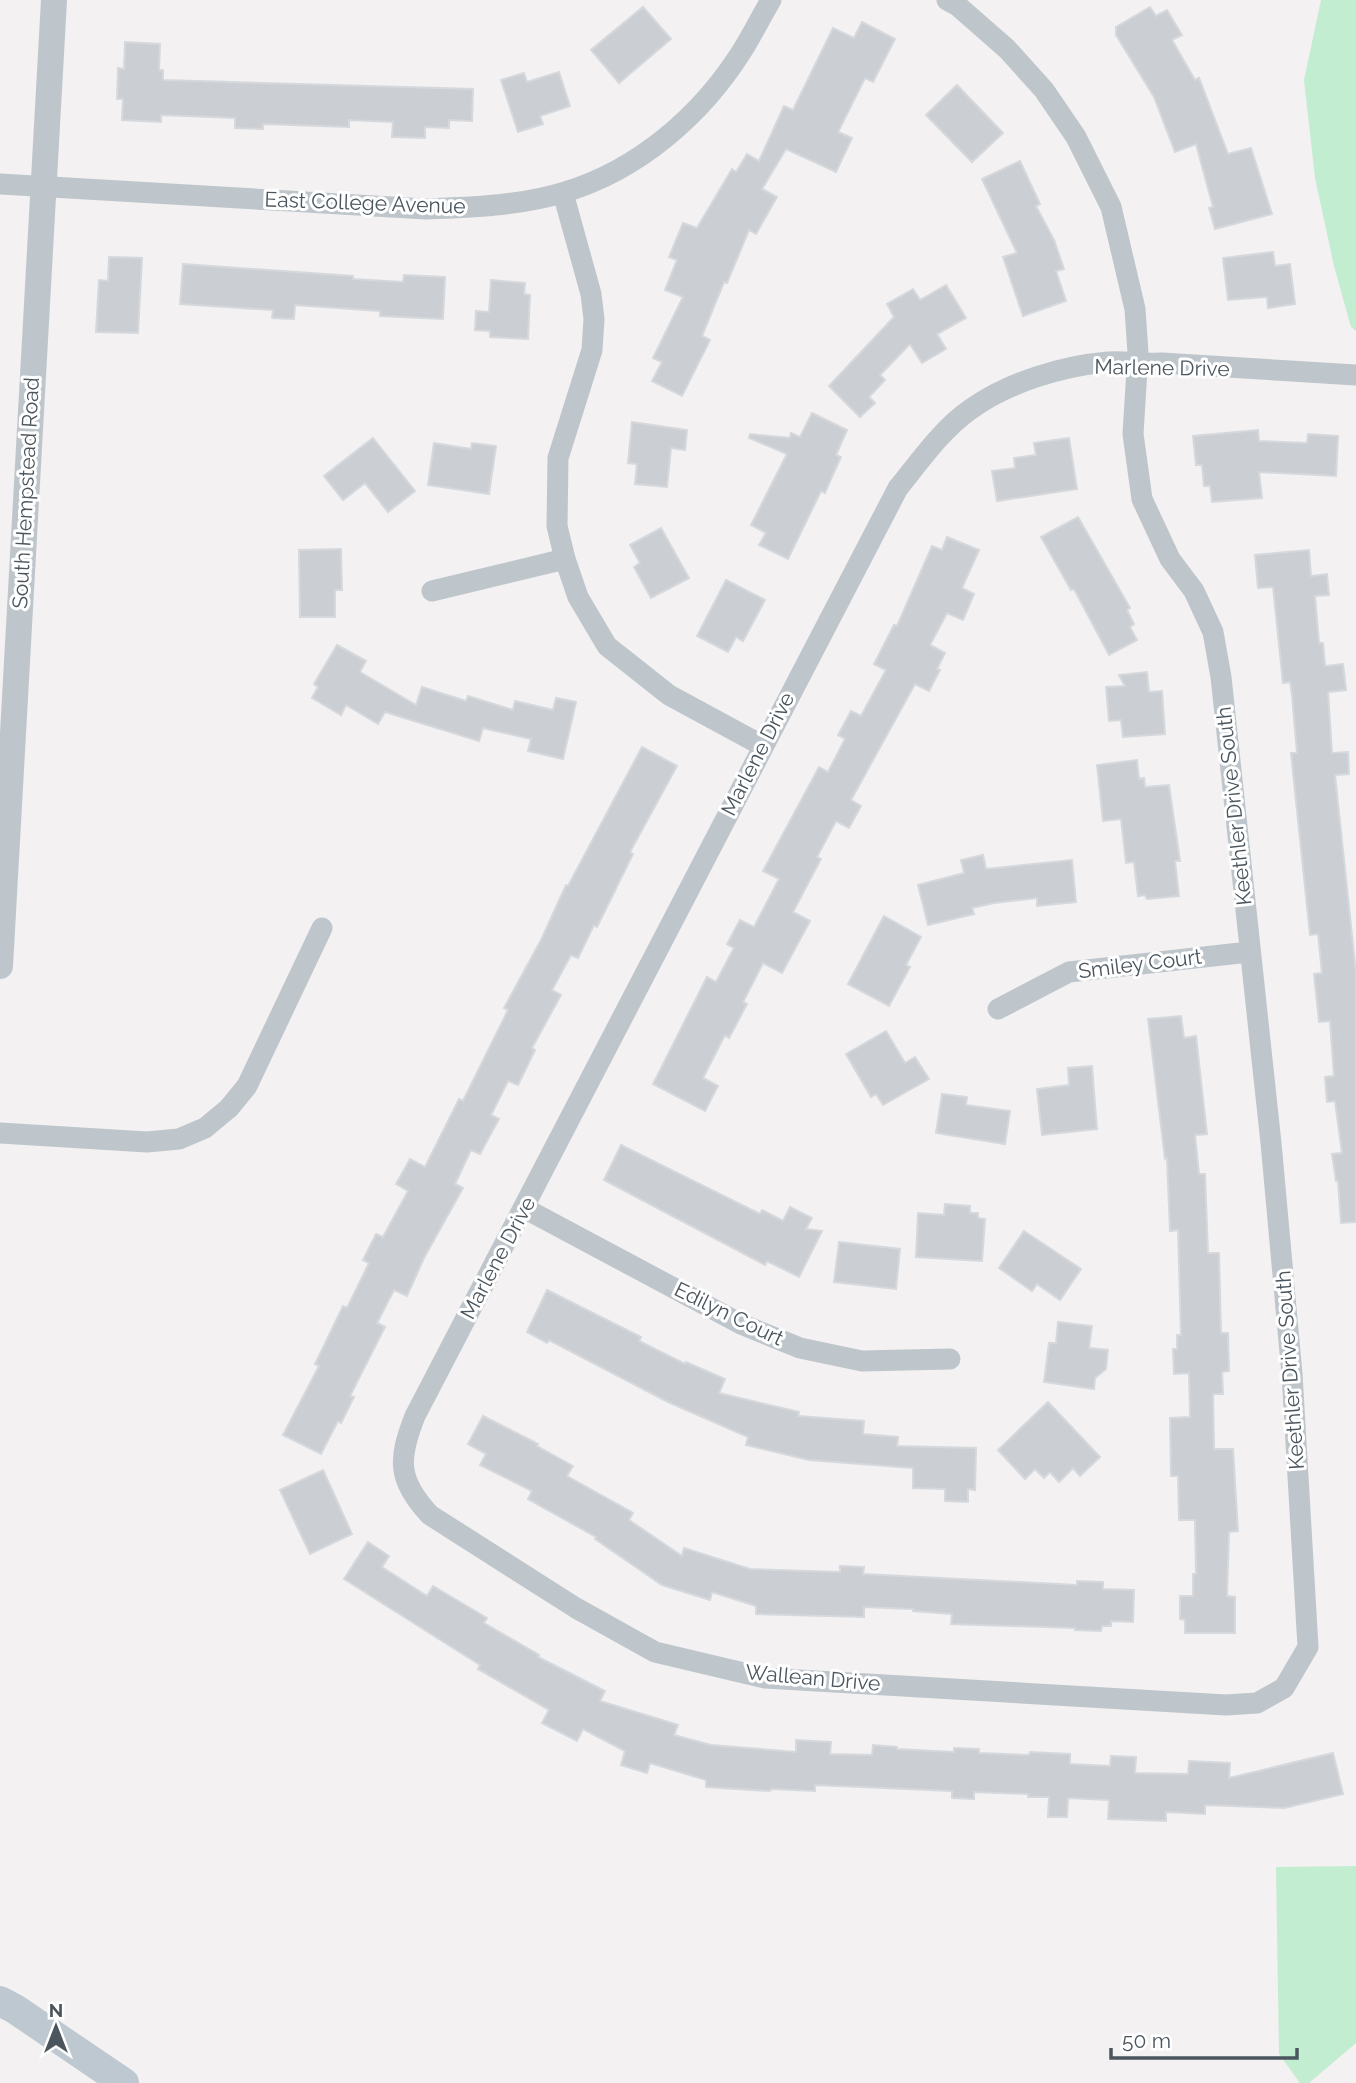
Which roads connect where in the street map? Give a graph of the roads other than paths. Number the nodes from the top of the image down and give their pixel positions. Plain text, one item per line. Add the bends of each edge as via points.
1 (54, 0) edge
2 (771, 0) edge
3 (947, 0) edge
4 (0, 184) edge
5 (44, 187) junction
6 (563, 193) junction
7 (1137, 364) junction
8 (1356, 375) edge
9 (565, 559) junction
10 (432, 591) dead end
11 (762, 746) junction
12 (322, 928) dead end
13 (1249, 952) junction
14 (0, 966) edge
15 (998, 1009) dead end
16 (0, 1133) edge
17 (524, 1209) junction
18 (950, 1359) dead end
19 (404, 1472) joint
20 (1284, 1688) joint
21 (0, 2001) edge
22 (124, 2083) edge

1 - 5 street, South Hempstead Road
2 - 6 street, East College Avenue via 741,53 669,136 614,174
3 - 7 street, Keethler Drive South via 1007,49 1044,90 1076,137 1111,207 1135,309
4 - 5 street, East College Avenue
5 - 6 street, East College Avenue via 426,209 492,207
5 - 14 street, South Hempstead Road
6 - 9 street via 592,294 594,319 592,350 558,458 557,526
7 - 8 street, Marlene Drive
7 - 11 street, Marlene Drive via 1109,362 1062,370 1020,384 970,410 934,443 898,488
7 - 13 street, Keethler Drive South via 1133,434 1142,499 1170,559 1194,591 1213,632
9 - 10 street
9 - 11 street via 578,597 607,646 669,695
11 - 17 street, Marlene Drive
12 - 16 street via 247,1086 205,1128 179,1139 147,1142
13 - 15 street, Smiley Court via 1069,972
13 - 20 street, Keethler Drive South via 1292,1374 1308,1647
17 - 18 street, Edilyn Court via 741,1324 800,1348 862,1361
17 - 19 street, Marlene Drive via 415,1416 405,1443
19 - 20 street, Wallean Drive via 412,1496 430,1515 576,1608 656,1652 765,1678 1213,1704 1257,1703
21 - 22 main road

